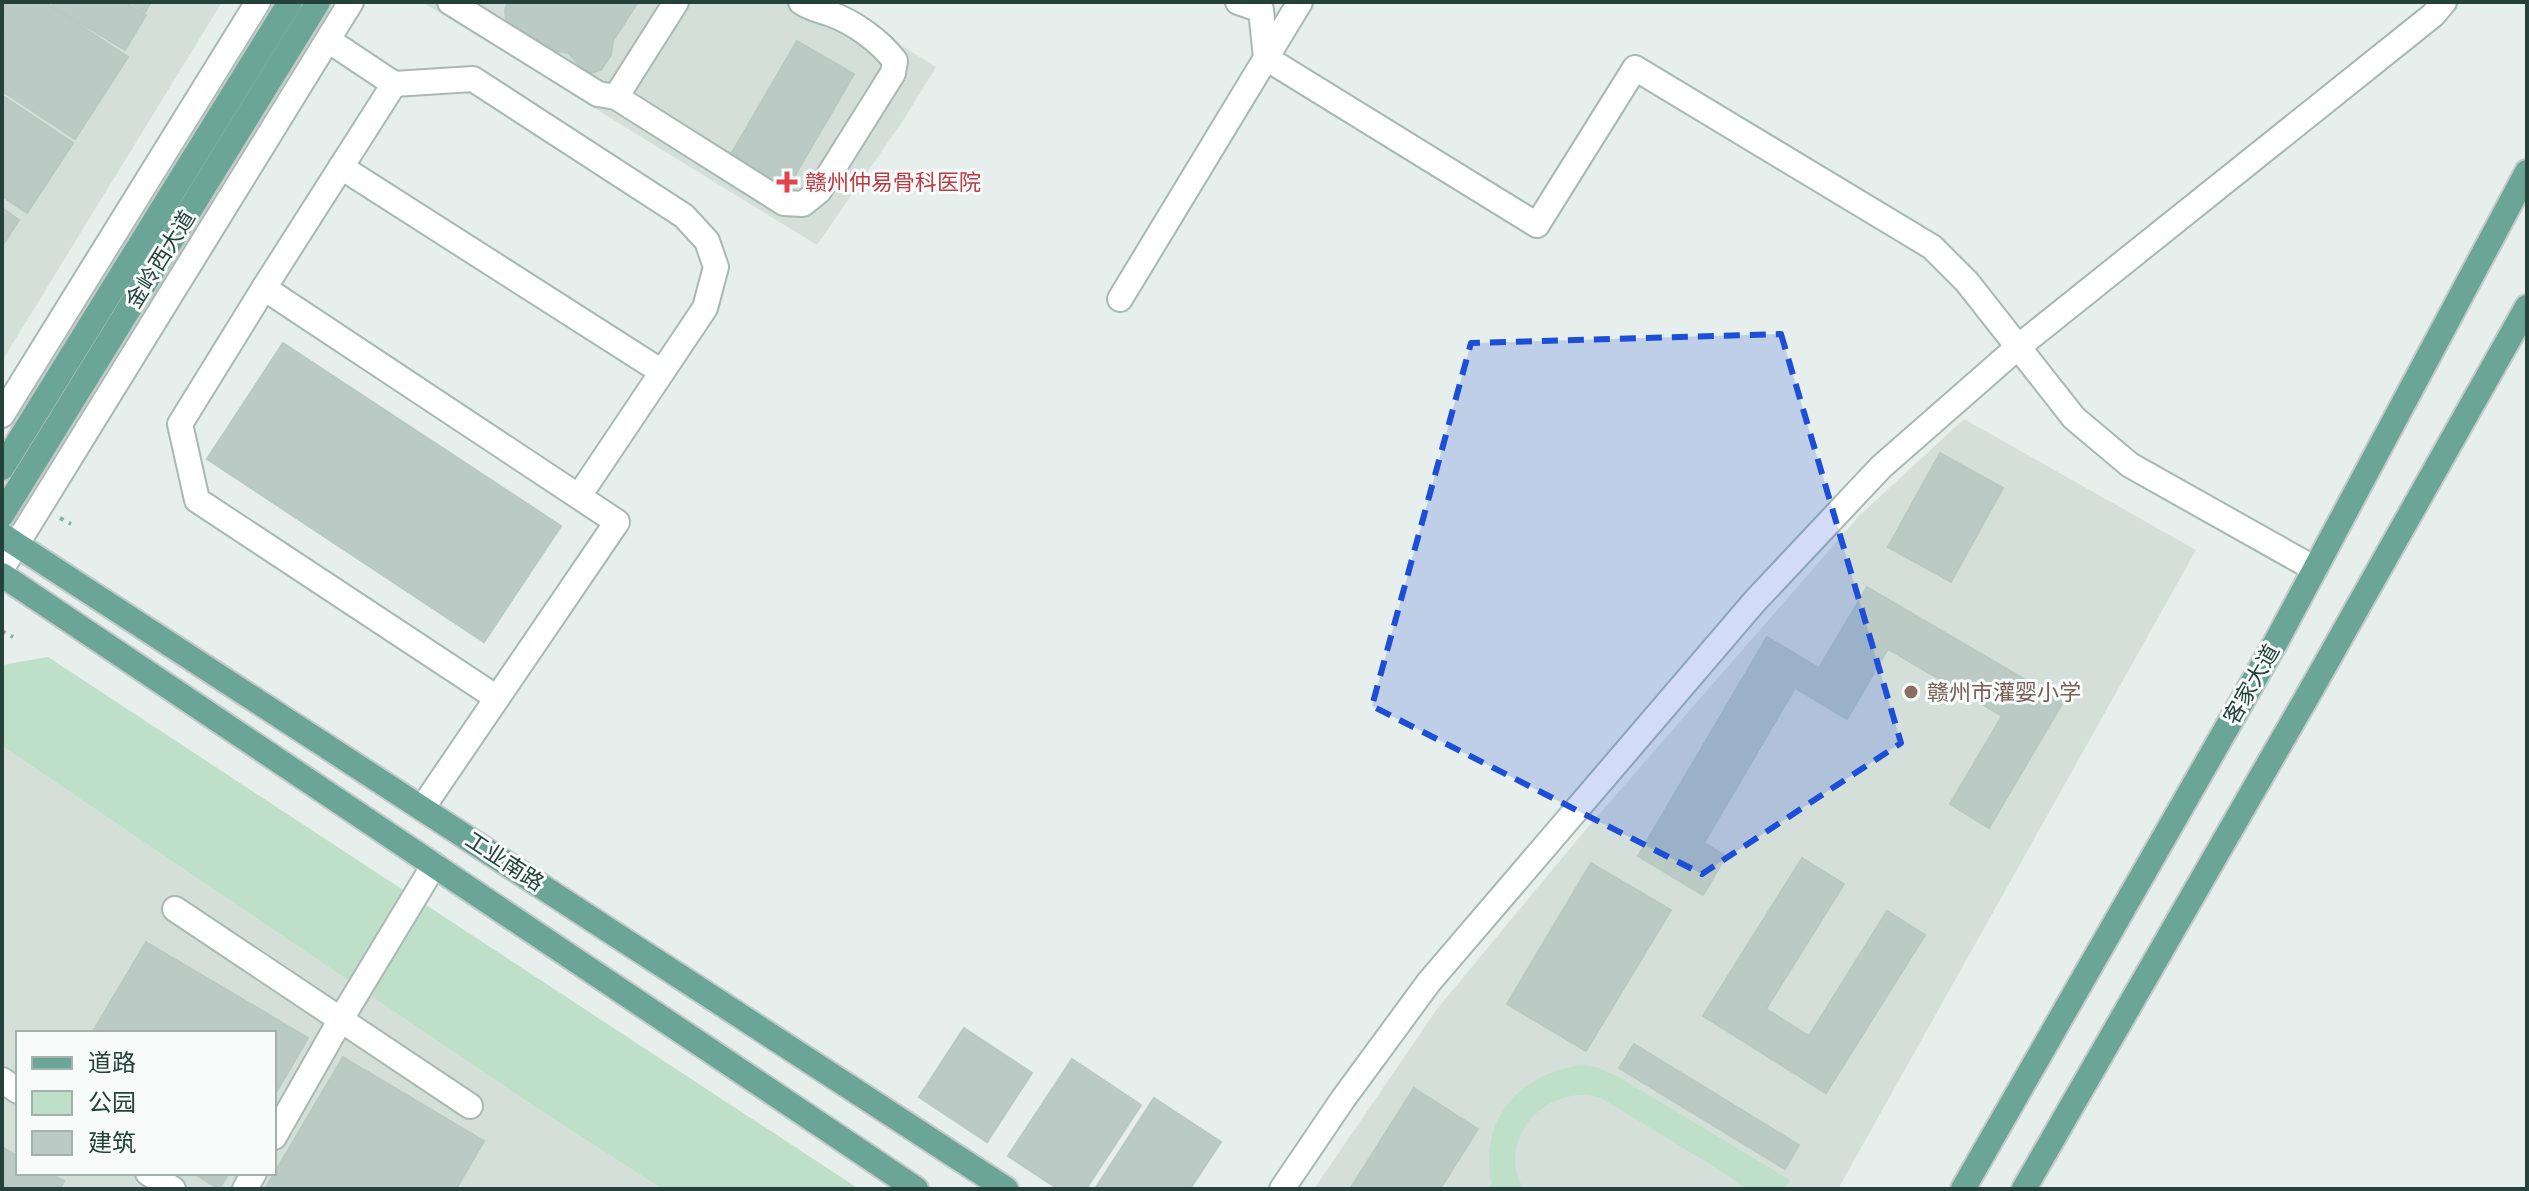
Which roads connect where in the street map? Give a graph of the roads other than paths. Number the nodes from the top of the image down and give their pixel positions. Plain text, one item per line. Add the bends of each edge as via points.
1 (258, 2) edge
2 (290, 2) edge
3 (318, 2) edge
4 (351, 2) edge
5 (450, 2) edge
6 (676, 2) edge
7 (801, 2) edge
8 (1238, 2) edge
9 (1300, 2) edge
10 (2444, 2) edge
11 (484, 11) edge
12 (328, 40) junction
13 (1266, 58) junction
14 (394, 84) junction
15 (616, 97) junction
16 (341, 167) junction
17 (2527, 172) edge
18 (264, 288) junction
19 (1120, 299) dead end
20 (2527, 307) edge
21 (2018, 347) junction
22 (662, 372) junction
23 (2, 415) edge
24 (2, 468) edge
25 (579, 496) junction
26 (2, 515) edge
27 (10, 540) edge
28 (2, 568) edge
29 (2315, 569) junction
30 (2, 575) edge
31 (497, 698) junction
32 (423, 807) junction
33 (434, 865) junction
34 (175, 909) dead end
35 (341, 1019) junction
36 (470, 1106) dead end
37 (276, 1133) edge
38 (151, 1175) edge
39 (173, 1189) edge
40 (916, 1189) edge
41 (1006, 1189) edge
42 (1282, 1189) edge
43 (1963, 1189) edge
44 (2024, 1189) edge

1 - 23 street
2 - 24 main road, 金岭西大道
3 - 26 main road, 金岭西大道
4 - 12 street
5 - 11 street
6 - 15 street
7 - 15 street via 883,44 895,61 893,73 819,191 803,204 784,203
8 - 13 street via 1261,10
9 - 13 street
10 - 21 street
11 - 15 street via 598,94
12 - 14 street
12 - 27 street
13 - 19 street
13 - 21 street via 1537,225 1635,68 1932,247
14 - 16 street
14 - 22 street via 473,79 684,216 707,241 716,267 705,308
16 - 18 street
16 - 22 street
17 - 29 main road, 客家大道
18 - 25 street
18 - 31 street via 180,424 197,500
20 - 44 main road
21 - 29 street via 2074,418 2130,465
21 - 42 street via 1881,467 1755,601 1429,982
22 - 25 street
25 - 31 street via 617,522
27 - 28 street
27 - 32 main road, 工业南路
29 - 43 main road, 客家大道
30 - 33 main road, 工业南路
31 - 32 street
32 - 41 main road, 工业南路
33 - 35 street
33 - 40 main road, 工业南路
34 - 35 street
35 - 36 street
35 - 37 street
38 - 39 street

